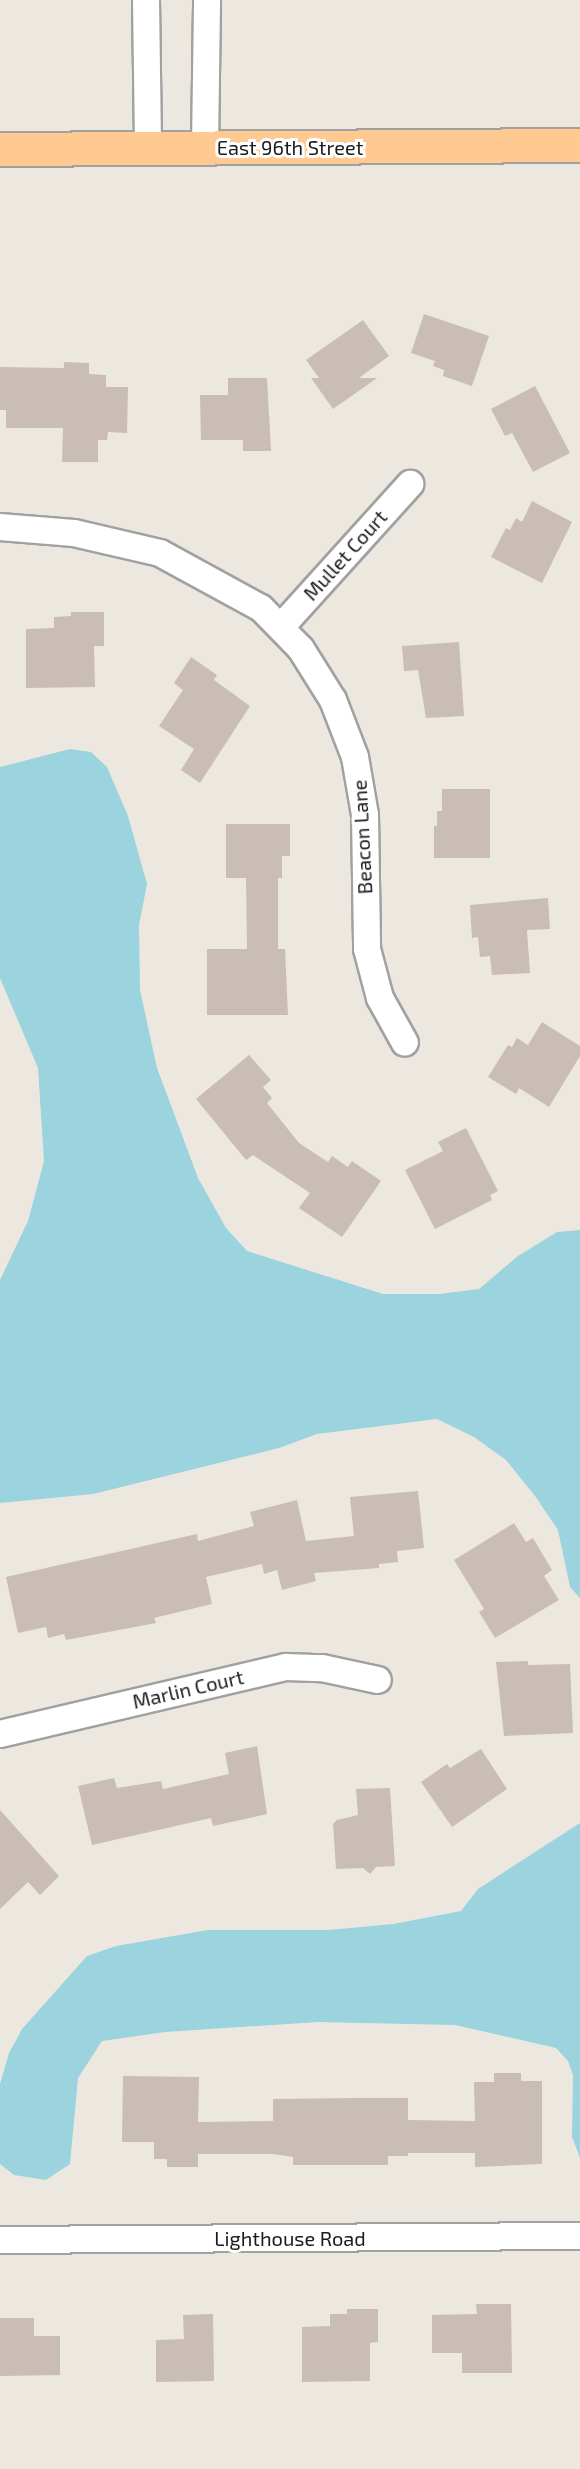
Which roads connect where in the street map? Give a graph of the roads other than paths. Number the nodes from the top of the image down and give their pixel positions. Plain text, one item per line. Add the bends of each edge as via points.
1 (146, 0) edge
2 (207, 0) edge
3 (580, 145) edge
4 (148, 148) junction
5 (205, 148) junction
6 (0, 149) edge
7 (410, 484) dead end
8 (0, 527) edge
9 (281, 627) junction
10 (405, 1043) dead end
11 (378, 1680) dead end
12 (0, 1734) edge
13 (580, 2236) edge
14 (0, 2240) edge

1 - 4 street
2 - 5 street
3 - 5 main road, East 96th Street
4 - 5 main road, East 96th Street
4 - 6 main road, East 96th Street
7 - 9 street, Mullet Court
8 - 9 street, Beacon Lane via 74,533 160,553 240,594
9 - 10 street, Beacon Lane via 326,686 354,757 364,815 367,949 381,998
11 - 12 street, Marlin Court via 322,1668 286,1667
13 - 14 street, Lighthouse Road

